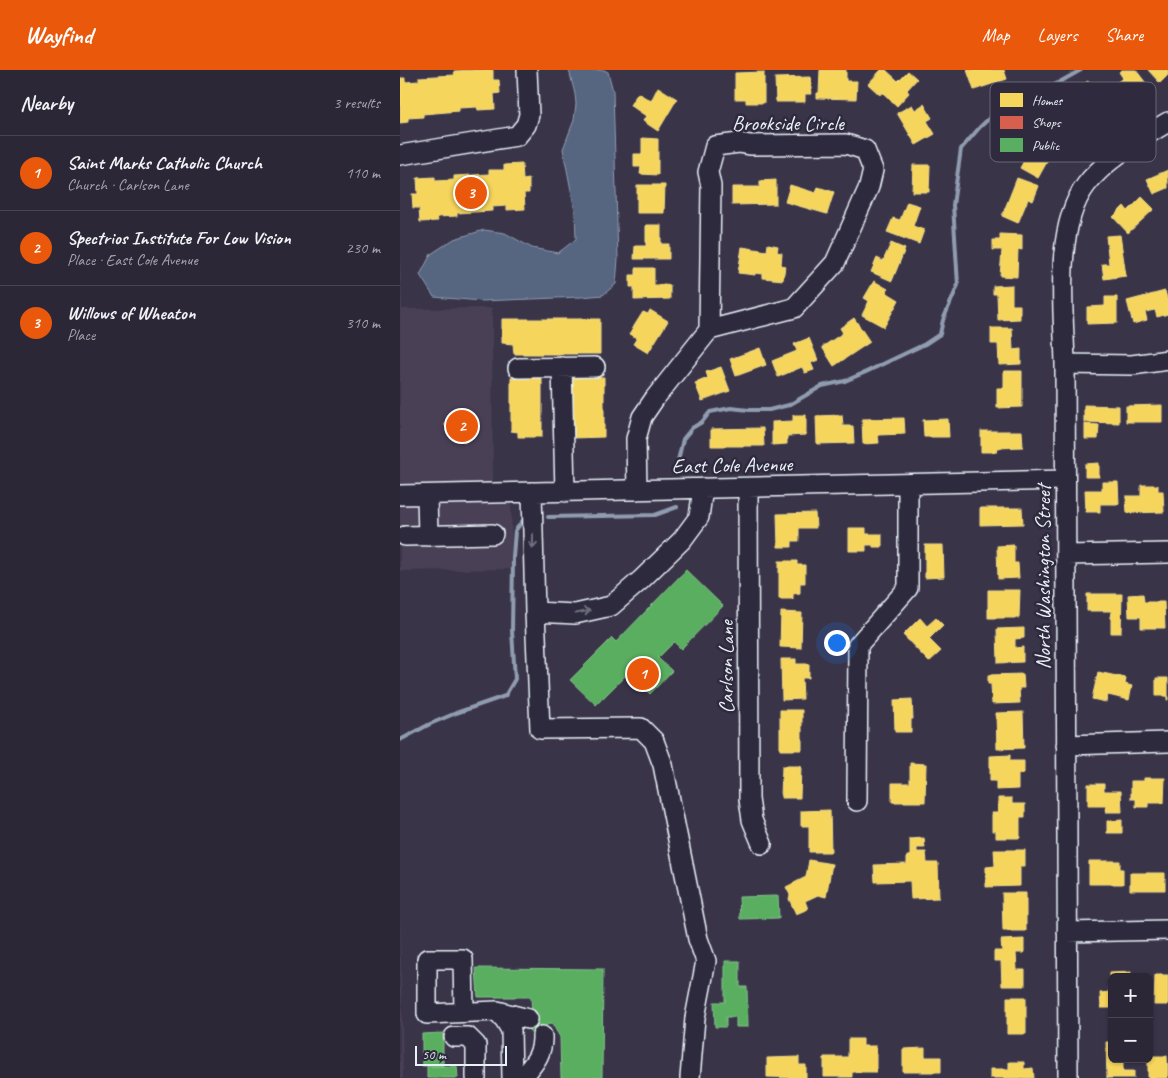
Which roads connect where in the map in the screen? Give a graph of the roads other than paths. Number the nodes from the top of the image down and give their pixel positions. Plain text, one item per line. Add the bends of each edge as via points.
1 (527, 70) edge
2 (1168, 122) edge
3 (1156, 129) edge
4 (400, 155) edge
5 (1110, 162) edge
6 (709, 330) junction
7 (1168, 360) edge
8 (1065, 364) junction
9 (562, 367) junction
10 (595, 367) dead end
11 (518, 368) dead end
12 (1066, 480) junction
13 (908, 484) junction
14 (703, 488) junction
15 (748, 488) junction
16 (636, 490) junction
17 (532, 492) junction
18 (565, 492) junction
19 (400, 495) edge
20 (427, 495) junction
21 (493, 534) dead end
22 (405, 536) dead end
23 (428, 536) junction
24 (1168, 553) edge
25 (1066, 555) junction
26 (535, 612) junction
27 (1168, 742) edge
28 (1066, 745) junction
29 (857, 801) dead end
30 (762, 844) dead end
31 (1168, 930) edge
32 (1067, 932) junction
33 (464, 1012) dead end
34 (497, 1012) junction
35 (528, 1019) dead end
36 (542, 1036) dead end
37 (454, 1037) dead end
38 (476, 1078) edge
39 (512, 1078) edge
40 (522, 1078) edge
41 (690, 1078) edge
42 (1068, 1078) edge

1 - 4 street via 529,115 517,136
2 - 3 street, North Washington Street
5 - 8 street, North Washington Street via 1085,186 1074,208 1065,240
6 - 6 street, Brookside Circle via 711,186 708,172 715,146 739,142 750,145 846,144 865,150 873,170 869,187 835,263 794,308
6 - 16 street via 642,417 636,439
7 - 8 street via 1132,365
8 - 12 street, North Washington Street
9 - 10 street
9 - 11 street
9 - 18 street
12 - 13 street, East Cole Avenue
12 - 25 street, North Washington Street
13 - 15 street, East Cole Avenue
13 - 29 street via 908,588 858,645
14 - 15 street, East Cole Avenue
14 - 16 street, East Cole Avenue
26 -> 14 street via 575,614 611,606 682,540 699,517
15 - 30 street, Carlson Lane via 749,798 752,820
16 - 18 street, East Cole Avenue
17 - 18 street, East Cole Avenue
17 - 20 street, East Cole Avenue
17 -> 26 street
19 - 20 street, East Cole Avenue
20 - 23 street
21 - 23 street
22 - 23 street
24 - 25 street
25 - 28 street, North Washington Street
26 - 41 street via 540,729 641,728 654,741 663,764 698,938 706,961 695,1018
27 - 28 street
28 - 32 street, North Washington Street
31 - 32 street
32 - 42 street, North Washington Street
33 - 34 street
34 - 35 street
34 - 39 street via 511,1030
36 - 40 street via 542,1048
37 - 38 street via 468,1037 476,1045

